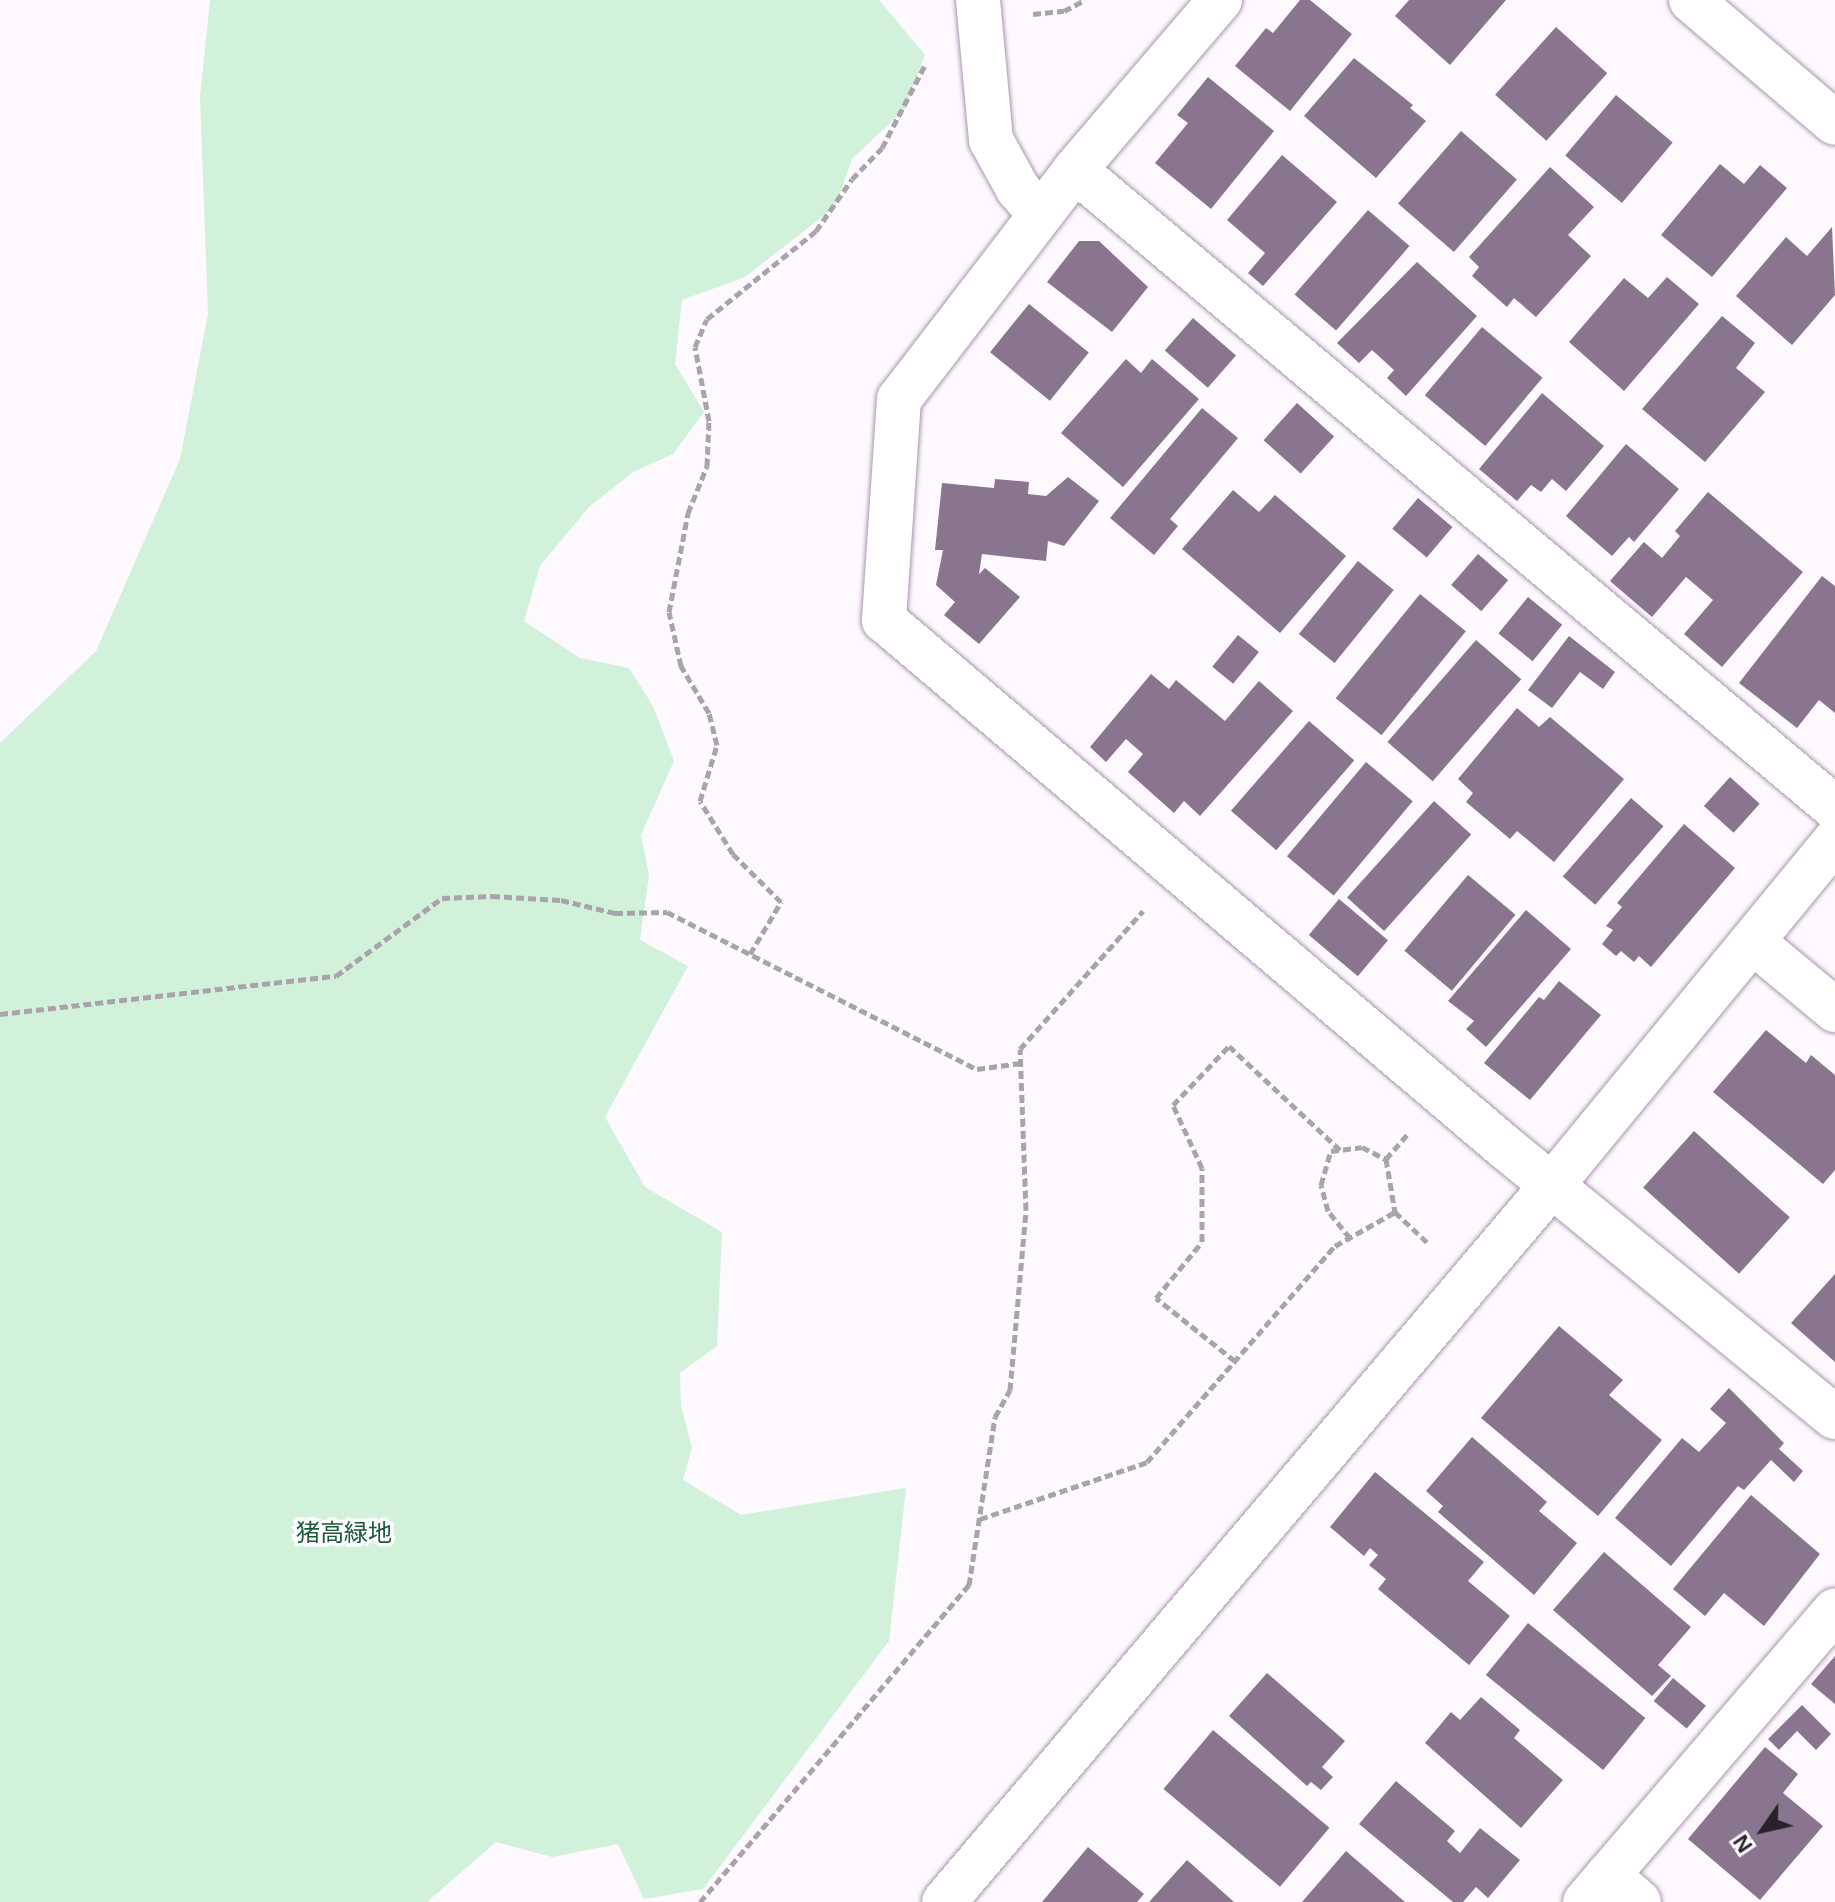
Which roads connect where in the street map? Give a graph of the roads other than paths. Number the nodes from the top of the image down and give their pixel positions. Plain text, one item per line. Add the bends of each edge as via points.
1 (978, 0) edge
2 (1220, 0) edge
3 (1691, 0) edge
4 (1835, 123) edge
5 (1075, 170) junction
6 (1040, 214) junction
7 (1835, 808) edge
8 (1835, 840) edge
9 (1753, 942) junction
10 (1835, 1010) edge
11 (1552, 1185) junction
12 (1835, 1417) edge
13 (1835, 1610) edge
14 (1611, 1893) edge
15 (944, 1902) edge

1 - 6 street via 991,140 1018,189
2 - 5 street
3 - 4 street
5 - 6 street
5 - 7 street
6 - 11 street via 899,399 884,620
8 - 9 street
9 - 10 street
9 - 11 street
11 - 12 street
11 - 15 street
13 - 14 street

